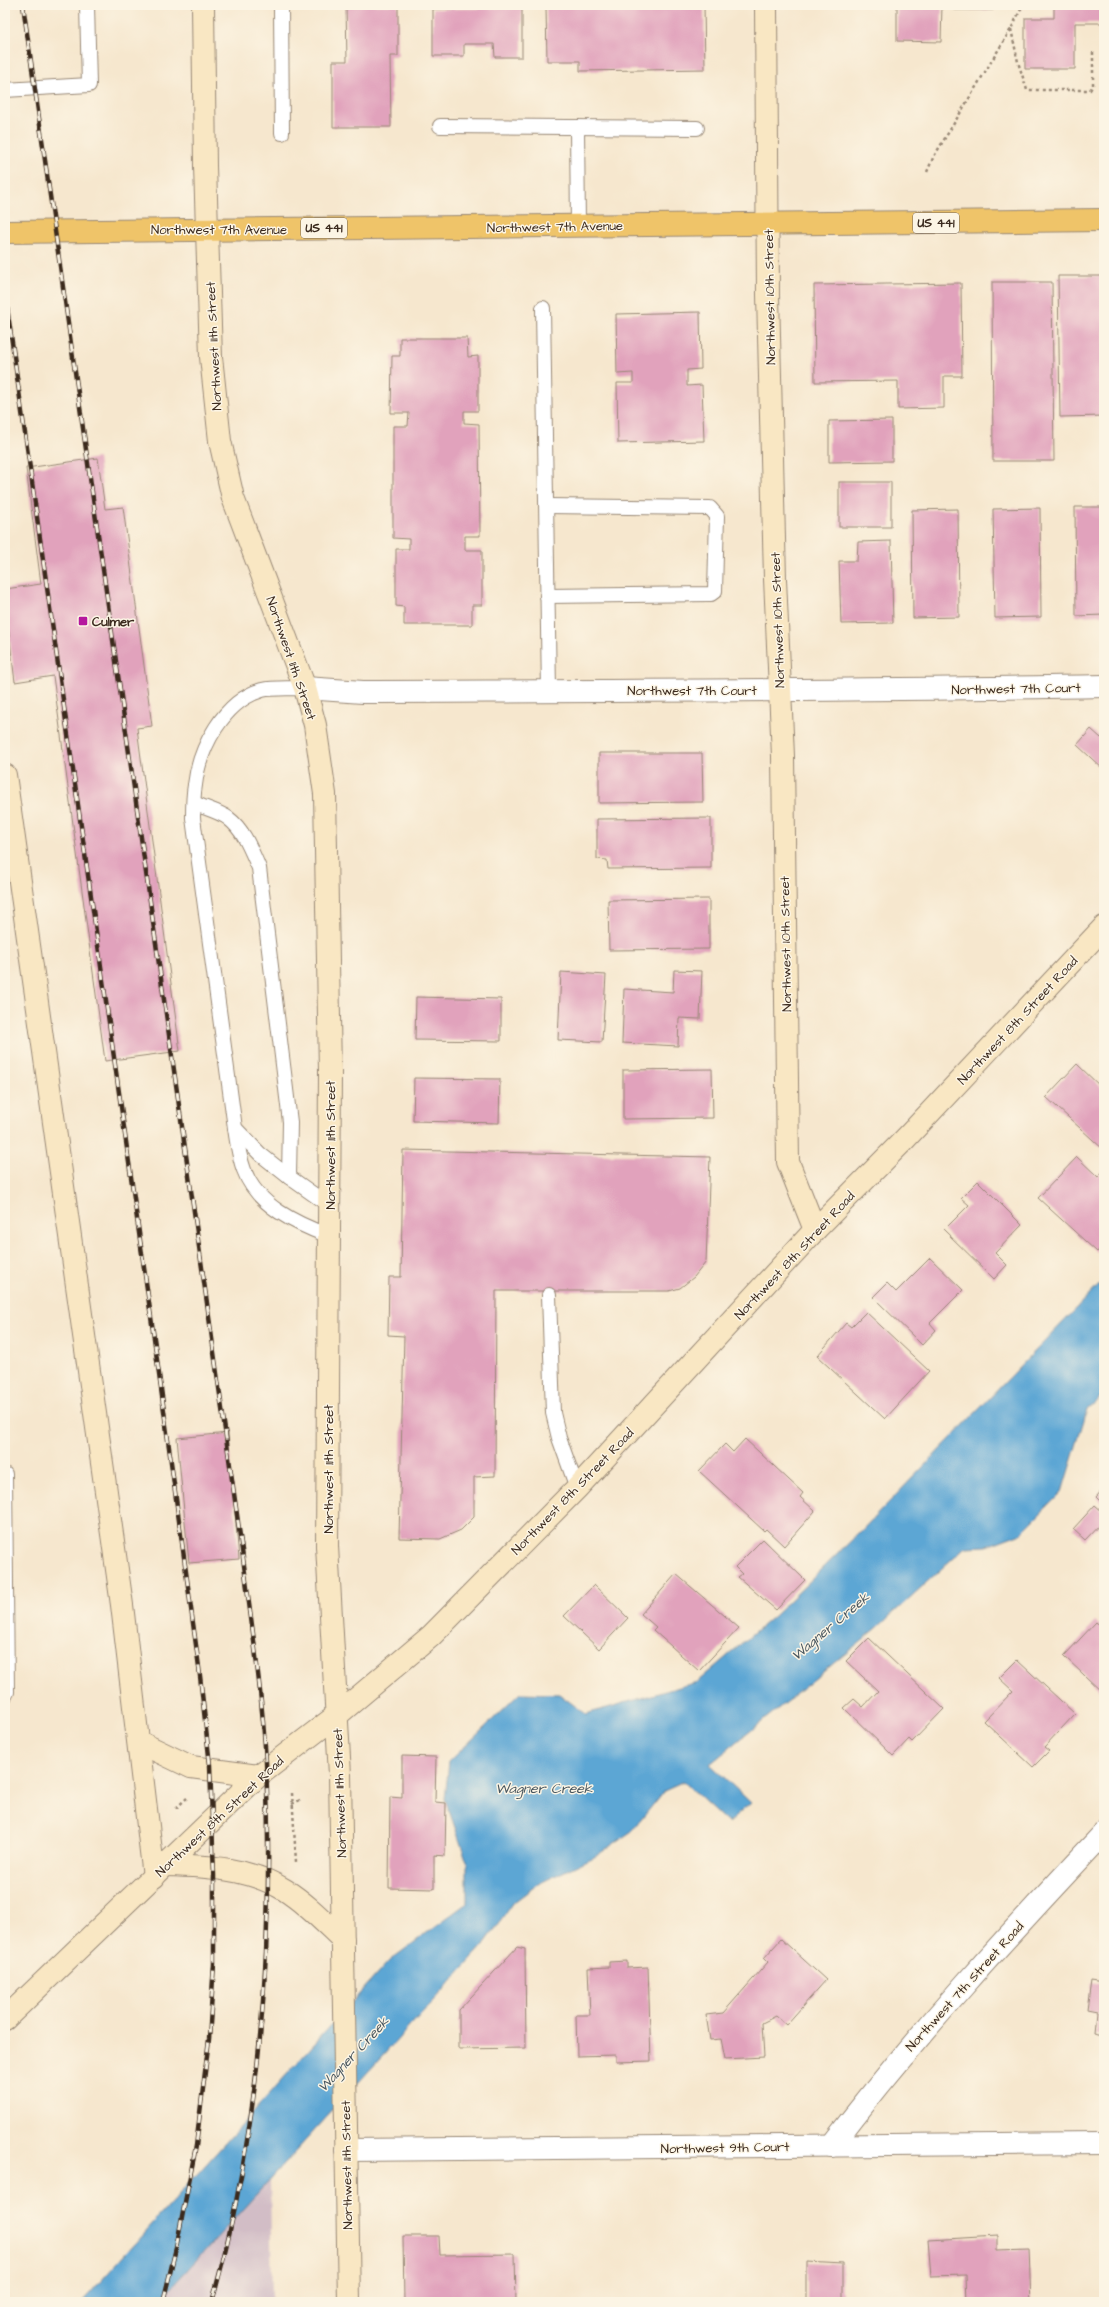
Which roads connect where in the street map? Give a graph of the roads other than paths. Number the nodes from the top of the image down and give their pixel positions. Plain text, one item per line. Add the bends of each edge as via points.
1 (87, 5) edge
2 (203, 5) edge
3 (281, 5) edge
4 (766, 5) edge
5 (5, 90) edge
6 (440, 126) dead end
7 (577, 127) junction
8 (697, 128) dead end
9 (282, 133) dead end
10 (1104, 220) edge
11 (768, 225) junction
12 (578, 226) junction
13 (208, 230) junction
14 (5, 232) edge
15 (544, 308) dead end
16 (547, 506) junction
17 (547, 596) junction
18 (1104, 686) edge
19 (305, 688) junction
20 (780, 690) junction
21 (549, 692) junction
22 (5, 775) edge
23 (194, 803) junction
24 (1104, 927) edge
25 (235, 1128) junction
26 (289, 1177) junction
27 (330, 1206) junction
28 (815, 1230) junction
29 (329, 1236) junction
30 (549, 1295) dead end
31 (6, 1476) edge
32 (577, 1488) junction
33 (5, 1696) edge
34 (336, 1716) junction
35 (139, 1742) junction
36 (258, 1776) junction
37 (1104, 1833) edge
38 (160, 1871) junction
39 (343, 1940) junction
40 (5, 2019) edge
41 (1104, 2143) edge
42 (831, 2146) junction
43 (346, 2150) junction
44 (349, 2302) edge

1 - 5 lane via 89,84
2 - 13 street, Northwest 11th Street
3 - 9 lane
4 - 11 street, Northwest 10th Street
6 - 7 lane
7 - 8 lane
7 - 12 lane
10 - 11 main road, Northwest 7th Avenue / US 441
11 - 12 main road, Northwest 7th Avenue / US 441
11 - 20 street, Northwest 10th Street via 775,579
12 - 13 main road, Northwest 7th Avenue / US 441
13 - 14 main road, Northwest 7th Avenue / US 441
13 - 19 street, Northwest 11th Street via 211,357 220,441 236,505
15 - 16 lane
16 - 17 lane
16 - 17 lane via 710,508 717,516 715,591 710,594
17 - 21 lane
18 - 20 street, Northwest 7th Court
19 - 21 street, Northwest 7th Court via 363,692
19 - 23 lane via 262,690 234,706 220,722 205,747 195,784
19 - 27 street, Northwest 11th Street via 315,725 324,794
20 - 21 street, Northwest 7th Court
20 - 28 street, Northwest 10th Street via 788,1162
22 - 35 street
23 - 25 lane via 195,848
23 - 26 lane via 228,818 249,845 259,868 290,1122
24 - 28 street, Northwest 8th Street Road via 906,1138
25 - 26 lane via 260,1154
25 - 29 lane via 244,1172 259,1193 281,1214
26 - 27 lane
27 - 29 street, Northwest 11th Street
28 - 32 street, Northwest 8th Street Road
29 - 34 street, Northwest 11th Street via 327,1546
30 - 32 lane via 553,1413
31 - 33 lane
32 - 34 street, Northwest 8th Street Road via 431,1636
34 - 36 street, Northwest 8th Street Road
34 - 39 street, Northwest 11th Street via 340,1775
35 - 36 street via 191,1767
35 - 38 street
36 - 38 street, Northwest 8th Street Road
37 - 42 street, Northwest 7th Street Road via 933,2019
38 - 39 street via 222,1868 259,1878 285,1890 309,1907
38 - 40 street, Northwest 8th Street Road
39 - 43 street, Northwest 11th Street
41 - 42 street, Northwest 9th Court
42 - 43 street, Northwest 9th Court
43 - 44 street, Northwest 11th Street

